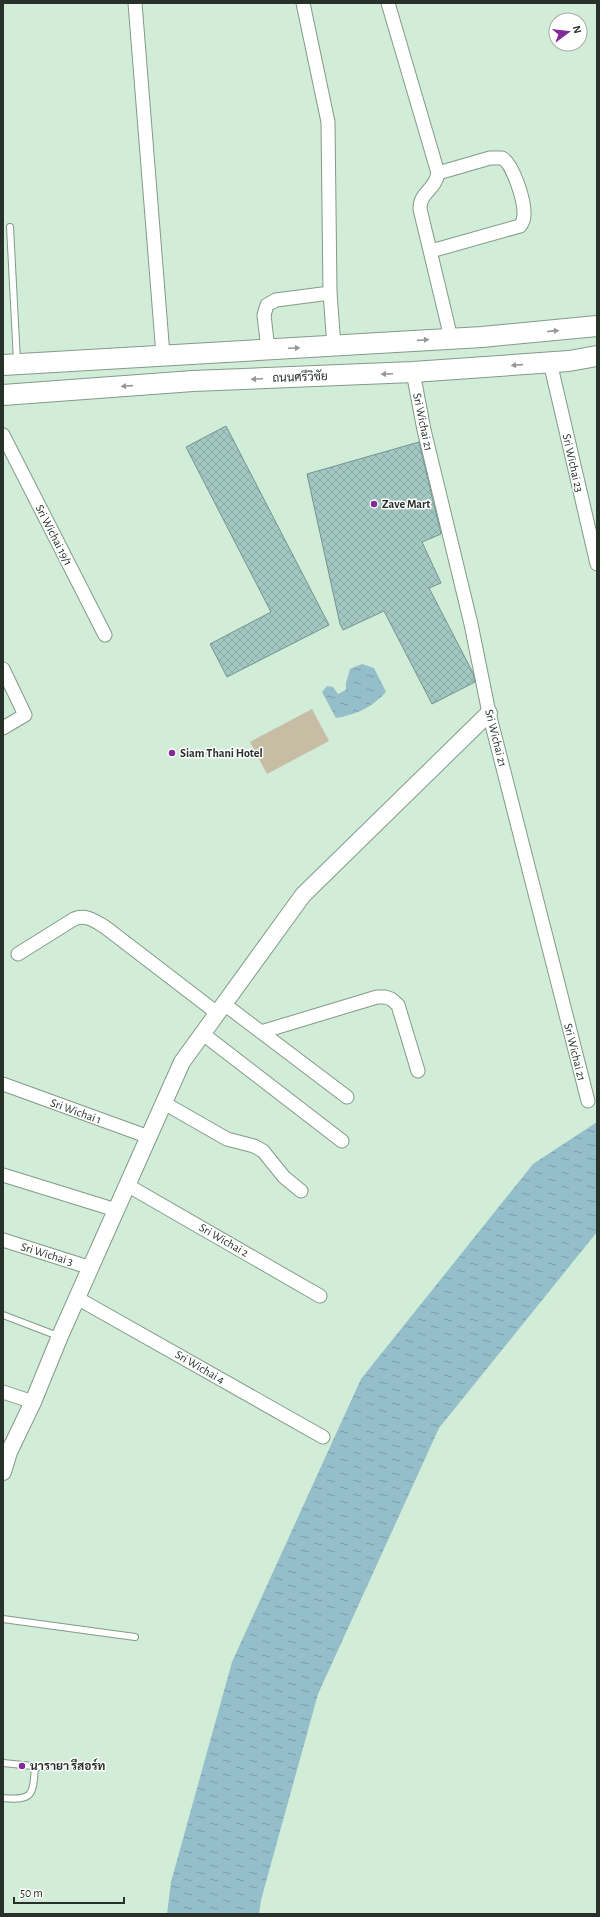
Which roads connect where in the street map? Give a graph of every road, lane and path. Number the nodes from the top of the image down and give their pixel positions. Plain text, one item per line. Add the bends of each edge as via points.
1 (135, 3) edge
2 (303, 3) edge
3 (388, 3) edge
4 (438, 173) junction
5 (10, 227) dead end
6 (431, 251) junction
7 (330, 293) junction
8 (597, 326) edge
9 (451, 338) junction
10 (334, 346) junction
11 (268, 350) junction
12 (191, 354) junction
13 (163, 355) junction
14 (597, 356) edge
15 (59, 362) junction
16 (550, 362) junction
17 (10, 364) edge
18 (413, 372) junction
19 (193, 381) junction
20 (61, 391) junction
21 (3, 395) edge
22 (3, 435) edge
23 (597, 564) edge
24 (105, 635) dead end
25 (3, 669) edge
26 (489, 713) junction
27 (3, 728) edge
28 (18, 954) dead end
29 (221, 1008) junction
30 (261, 1032) junction
31 (203, 1034) junction
32 (418, 1071) dead end
33 (3, 1084) edge
34 (347, 1097) dead end
35 (588, 1102) dead end
36 (164, 1103) junction
37 (149, 1137) junction
38 (342, 1141) dead end
39 (3, 1175) edge
40 (127, 1185) junction
41 (301, 1191) dead end
42 (116, 1210) junction
43 (3, 1240) edge
44 (91, 1268) junction
45 (320, 1296) dead end
46 (77, 1298) junction
47 (3, 1315) edge
48 (60, 1336) junction
49 (3, 1392) edge
50 (33, 1402) junction
51 (323, 1437) dead end
52 (3, 1472) edge
53 (3, 1619) edge
54 (135, 1637) dead end
55 (3, 1763) edge
56 (35, 1766) junction
57 (44, 1767) dead end
58 (3, 1798) edge

1 - 13 street
2 - 7 street via 328,122
3 - 4 street
4 - 6 street via 434,185 420,202
4 - 6 street via 490,158 502,158 514,173 524,213 520,226
5 - 17 lane
6 - 9 street
7 - 10 street
7 - 11 street via 276,300 267,305 264,315
9 -> 8 main road
10 -> 9 main road
11 -> 10 main road
11 - 12 main road
12 - 13 main road
12 - 19 main road via 178,362 178,368 179,375
13 - 15 main road
14 - 16 main road, ถนนศรีวิชัย
15 - 17 main road
15 - 20 main road via 69,367 72,373 70,387
16 -> 18 main road, ถนนศรีวิชัย
16 - 23 street, Sri Wichai 23
18 -> 19 main road, ถนนศรีวิชัย
18 - 26 street, Sri Wichai 21 via 424,430 472,624
19 -> 20 main road, ถนนศรีวิชัย
20 - 21 main road, ถนนศรีวิชัย
22 - 24 street, Sri Wichai 19/1
25 - 27 street via 25,716
26 - 29 street via 303,895
26 - 35 street, Sri Wichai 21
28 - 29 street via 74,918 90,918
29 - 30 street
29 - 31 street
30 - 32 street via 350,1005 384,997 391,998 398,1005
30 - 34 street
31 - 36 street via 182,1062
31 - 38 street
33 - 37 street, Sri Wichai 1
36 - 37 street
36 - 41 street via 227,1139 254,1146 262,1151 284,1177
37 - 40 street
39 - 42 street
40 - 42 street
40 - 45 street, Sri Wichai 2
42 - 44 street
43 - 44 street, Sri Wichai 3
44 - 46 street
46 - 48 street
46 - 51 street, Sri Wichai 4
47 - 48 lane
48 - 50 street
49 - 50 street
50 - 52 street via 9,1452
53 - 54 lane
55 - 56 lane
56 - 57 lane
56 - 58 lane via 31,1794 27,1797

